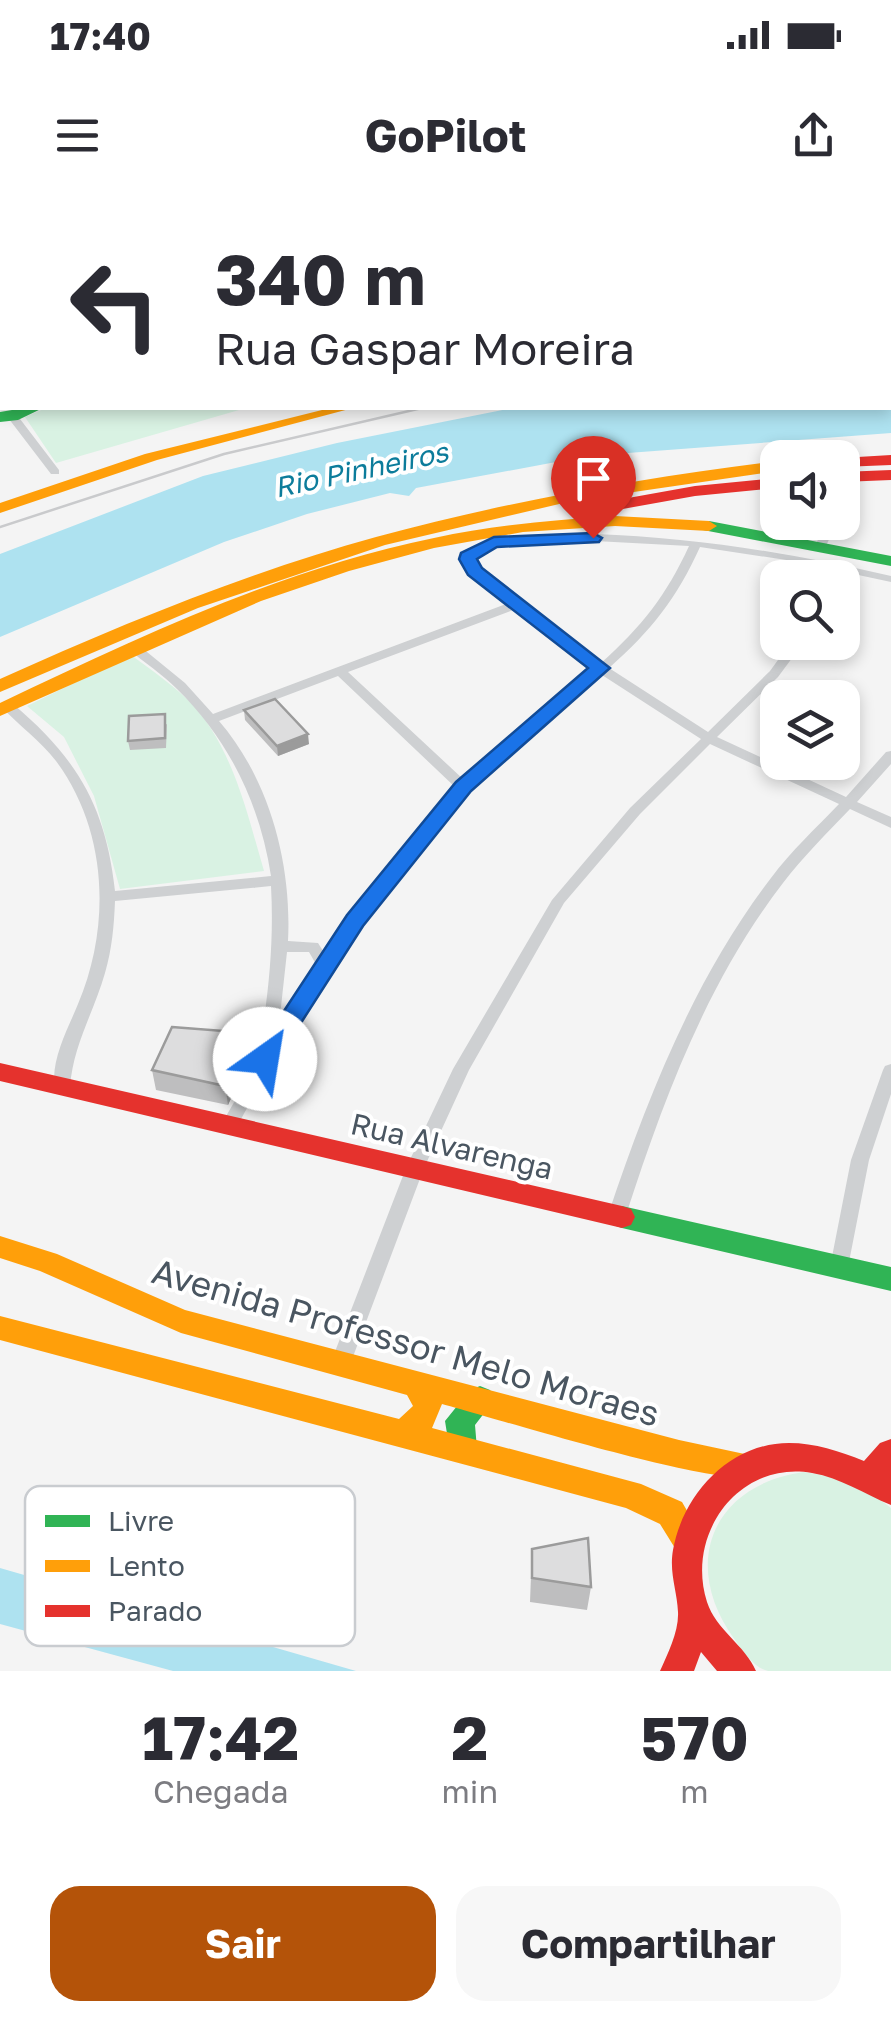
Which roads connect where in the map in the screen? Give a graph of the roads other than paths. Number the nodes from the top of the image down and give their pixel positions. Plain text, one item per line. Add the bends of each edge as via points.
1 (4, 410) edge
2 (267, 410) edge
3 (301, 410) edge
4 (338, 410) edge
5 (146, 445) junction
6 (891, 460) edge
7 (860, 461) edge
8 (760, 468) edge
9 (55, 472) junction
10 (891, 475) edge
11 (860, 477) edge
12 (760, 486) edge
13 (0, 492) edge
14 (0, 508) edge
15 (635, 511) junction
16 (696, 544) junction
17 (832, 548) edge
18 (891, 561) edge
19 (891, 580) edge
20 (514, 605) junction
21 (132, 646) junction
22 (784, 660) edge
23 (600, 668) junction
24 (340, 671) junction
25 (2, 701) edge
26 (214, 718) junction
27 (710, 739) junction
28 (891, 754) edge
29 (464, 786) junction
30 (846, 803) junction
31 (891, 823) edge
32 (280, 880) junction
33 (109, 898) junction
34 (355, 920) junction
35 (282, 946) junction
36 (313, 947) junction
37 (325, 966) junction
38 (265, 1059) junction
39 (891, 1070) edge
40 (0, 1072) edge
41 (62, 1086) junction
42 (229, 1125) junction
43 (415, 1168) junction
44 (617, 1215) junction
45 (0, 1247) edge
46 (838, 1267) junction
47 (891, 1279) edge
48 (0, 1328) edge
49 (341, 1362) junction
50 (415, 1382) junction
51 (480, 1399) junction
52 (400, 1434) junction
53 (462, 1449) junction
54 (891, 1453) edge
55 (743, 1466) junction
56 (870, 1476) junction
57 (891, 1490) edge
58 (690, 1542) junction
59 (694, 1610) junction
60 (677, 1671) edge
61 (738, 1671) edge

1 - 9 street
2 - 5 main road
3 - 5 main road
4 - 14 main road via 210,440
5 - 9 main road
6 - 7 main road
8 - 25 main road via 627,483 345,546 177,605
9 - 13 main road
10 - 11 main road
12 - 15 main road
15 - 17 main road
15 - 21 main road via 384,557 232,604
15 - 25 main road via 384,552 279,582 191,613
16 - 17 street
16 - 20 street via 568,538 482,545 470,553 470,565
16 - 23 street via 679,585 655,618
17 - 18 main road
17 - 19 street
20 - 23 street
20 - 24 street
21 - 25 main road
21 - 26 street
22 - 27 street
23 - 27 street
23 - 29 street
24 - 26 street
24 - 29 street
25 - 33 street via 56,748 84,792 102,845
26 - 32 street via 255,787
27 - 30 street
27 - 43 street via 635,811 560,900 461,1069
28 - 30 street
29 - 34 street
30 - 31 street
30 - 44 street via 774,884 685,1030
32 - 33 street
32 - 35 street
33 - 41 street via 99,968 62,1062
34 - 36 street
34 - 37 street
35 - 36 street
35 - 38 street
36 - 37 street
37 - 38 street
38 - 42 street
39 - 46 street via 860,1160
40 - 41 main road, Rua Alvarenga
41 - 42 main road, Rua Alvarenga
42 - 43 main road, Rua Alvarenga
43 - 44 main road, Rua Alvarenga
43 - 49 street
44 - 46 main road, Rua Alvarenga
45 - 49 main road, Avenida Professor Melo Moraes via 74,1272 152,1312
46 - 47 main road, Rua Alvarenga
48 - 52 main road
49 - 50 main road, Avenida Professor Melo Moraes
50 - 51 main road, Avenida Professor Melo Moraes
50 - 52 main road via 428,1409 416,1427
51 - 53 main road via 460,1419
51 - 55 main road, Avenida Professor Melo Moraes
52 - 53 main road
53 - 58 main road via 630,1494 671,1514
54 - 56 main road
55 - 56 main road via 805,1455
55 - 58 main road via 702,1510
56 - 57 main road
58 - 59 main road via 686,1577
59 - 60 main road
59 - 61 main road

